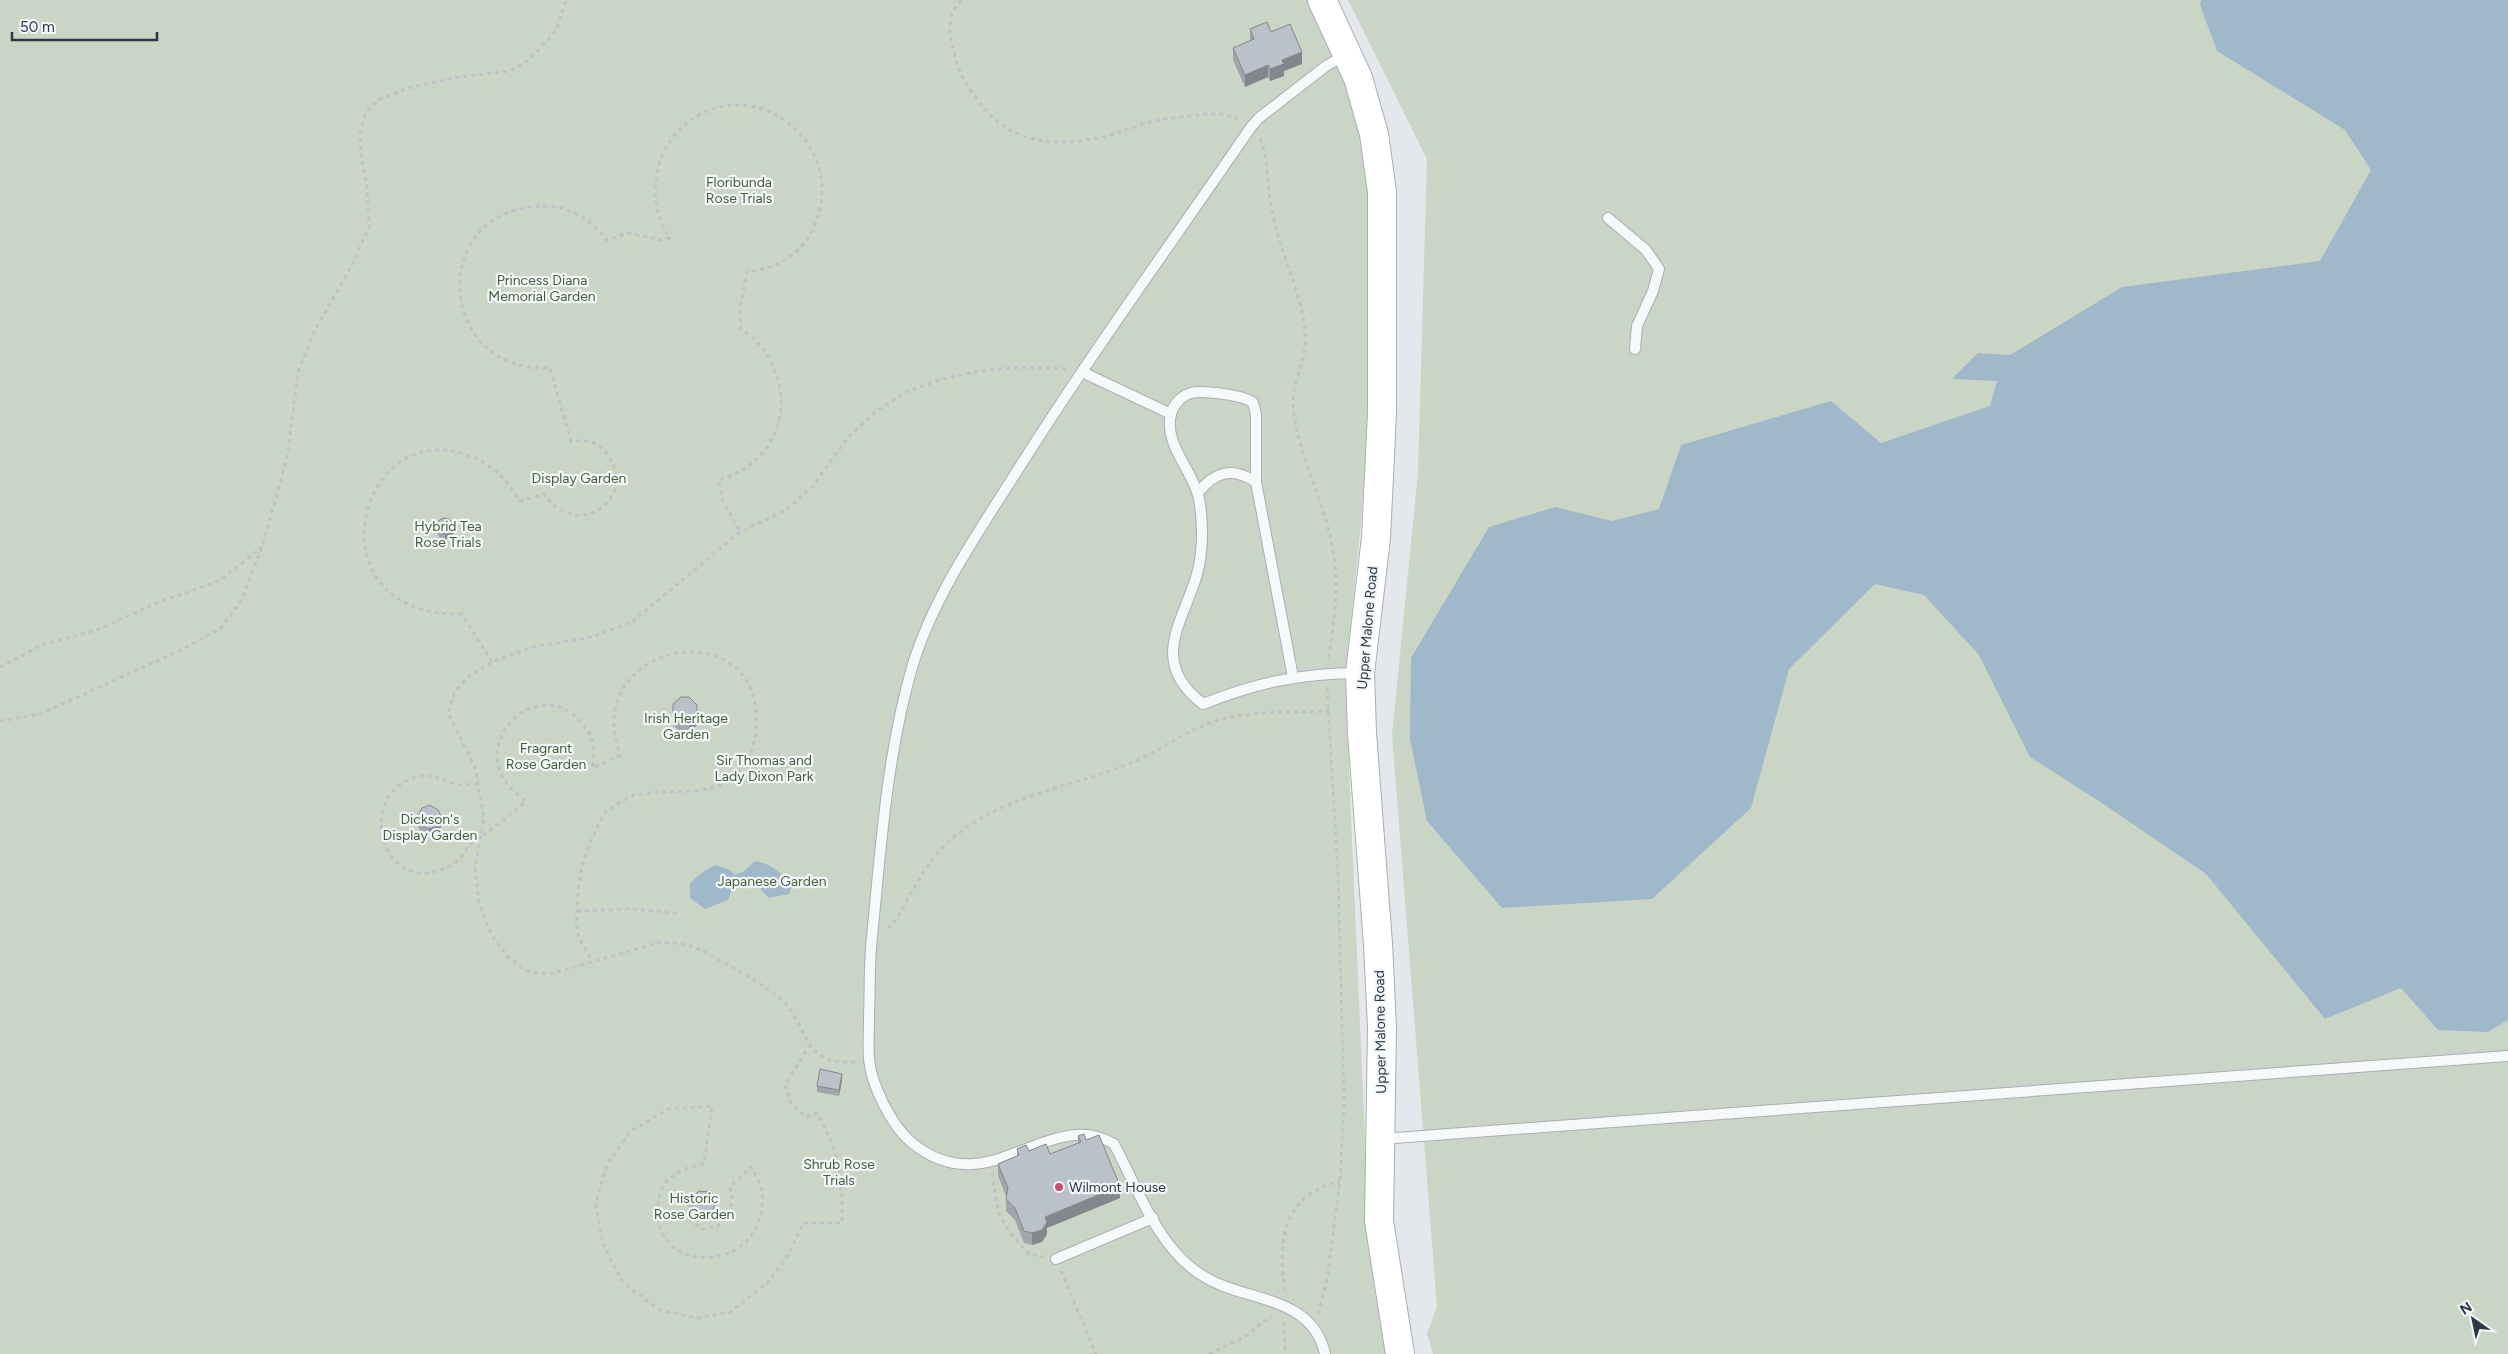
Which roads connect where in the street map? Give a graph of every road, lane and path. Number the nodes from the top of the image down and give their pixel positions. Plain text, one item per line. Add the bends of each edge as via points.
1 (566, 0) edge
2 (962, 0) edge
3 (1322, 0) edge
4 (1347, 54) junction
5 (1251, 127) junction
6 (1608, 218) dead end
7 (1635, 349) dead end
8 (1082, 372) junction
9 (1171, 414) junction
10 (1256, 482) junction
11 (1198, 493) junction
12 (740, 532) junction
13 (262, 547) junction
14 (492, 662) junction
15 (0, 667) edge
16 (1360, 673) junction
17 (1326, 674) junction
18 (1293, 677) junction
19 (1329, 712) junction
20 (0, 721) edge
21 (478, 784) junction
22 (480, 840) junction
23 (577, 911) junction
24 (677, 913) dead end
25 (872, 938) junction
26 (592, 962) junction
27 (809, 1046) junction
28 (2508, 1056) edge
29 (869, 1061) junction
30 (1380, 1139) junction
31 (990, 1162) junction
32 (1340, 1180) junction
33 (699, 1196) edge
34 (1153, 1218) junction
35 (1056, 1259) junction
36 (1283, 1306) junction
37 (1314, 1326) junction
38 (1096, 1354) edge
39 (1209, 1354) edge
40 (1285, 1354) edge
41 (1325, 1354) edge
42 (1400, 1354) edge

1 - 13 path via 556,31 529,60 510,71 408,88 378,100 366,112 360,131 369,227 354,263 314,332 298,372 287,458
2 - 5 path via 954,8 950,20 949,33 957,64 970,90 1007,130 1037,140 1071,142 1113,134 1154,121 1221,113
3 - 4 main road, Upper Malone Road
4 - 5 lane
4 - 16 main road, Upper Malone Road via 1358,78 1374,134 1382,192 1382,413 1376,538
5 - 8 lane
5 - 17 path via 1266,152 1269,193 1278,234 1304,320 1305,346 1293,401 1306,466 1323,512 1334,556 1336,590
6 - 7 lane via 1646,250 1659,269 1637,326
8 - 9 lane
8 - 12 path via 1021,366 942,379 908,391 879,409 848,437 813,486 786,510
8 - 25 lane via 965,554 938,605 914,662 890,765
9 - 10 lane via 1179,399 1192,392 1243,396 1253,403 1256,414
9 - 11 lane via 1170,432
10 - 11 lane via 1243,474 1223,473 1207,481
10 - 18 lane
11 - 18 lane via 1201,552 1194,586 1178,621 1173,655 1179,680 1203,704 1242,688
12 - 14 path via 632,622 592,637 532,647
12 - 14 path via 722,499 719,480 740,471 762,452 778,424 783,401 771,360 758,342 741,329 740,309 747,272 776,265 805,242 820,211 823,182 814,151 795,127 770,111 738,105 694,118 669,142 661,158 655,196 658,214 670,238 661,240 628,233 607,240 594,224 579,214 543,206 505,214 490,224 467,252 459,287 468,322 478,338 490,352 504,361 524,367 550,368 571,441 593,442 604,450 613,463 617,481 608,501 600,509 584,516 556,509 544,494 520,501 510,484 494,468 455,451 434,450 414,455 394,466 377,484 368,503 364,526 365,548 372,569 384,587 401,602 422,611 462,614
13 - 15 path via 219,581 159,602 97,630 42,645
13 - 20 path via 241,601 220,629 178,652 40,714
14 - 21 path via 469,676 455,691 448,714 475,767
16 - 17 lane
16 - 30 main road, Upper Malone Road via 1382,1018
17 - 18 lane
17 - 19 path
19 - 25 path via 1259,713 1221,719 1131,763 1007,805 949,841 933,858 896,920
19 - 32 path via 1342,976 1344,1103
21 - 22 path via 484,818
21 - 22 path via 457,784 424,775 407,780 385,804 381,820 387,850 396,863 408,870 424,873 452,865 470,844
22 - 23 path via 526,802 504,781 496,751 510,722 522,712 539,706 555,706 570,712 591,737 593,768 620,755 615,742 614,717 620,694 635,674 654,659 677,652 700,652 724,660 742,676 755,697 755,742 744,764 730,778 709,789 632,795 604,814 582,858
22 - 26 path via 475,868 479,904 492,936 508,957 529,972 549,974
23 - 24 path via 631,909
23 - 26 path via 577,931
25 - 29 lane
26 - 27 path via 661,942 693,947 734,968 785,1002
27 - 29 path via 830,1060
27 - 33 path via 785,1085 791,1104 806,1117 817,1113 832,1138 838,1159 842,1223 803,1223 789,1254 768,1282 730,1312 697,1318 660,1310 622,1283 603,1244 596,1204 607,1164 631,1131 668,1109 712,1106 704,1164 672,1175 660,1192 657,1208 660,1229 669,1242 684,1254 701,1258 721,1257 737,1250 753,1235 761,1213 762,1190 751,1167 730,1186 733,1199 730,1211 718,1226 702,1229 691,1221 687,1209 693,1198
28 - 30 lane
29 - 31 lane via 876,1088 907,1139 925,1153 952,1164 982,1165
30 - 42 main road, Upper Malone Road via 1379,1221
31 - 34 lane via 1072,1135 1101,1136 1114,1144
31 - 35 path via 998,1212 1010,1233 1029,1254
32 - 36 path via 1310,1192 1291,1217 1285,1231 1281,1262 1285,1291
32 - 37 path via 1327,1279
34 - 35 lane
34 - 36 lane via 1177,1254 1199,1274
35 - 38 path
36 - 37 lane
36 - 39 path via 1242,1338
36 - 40 path
37 - 41 lane via 1322,1338

